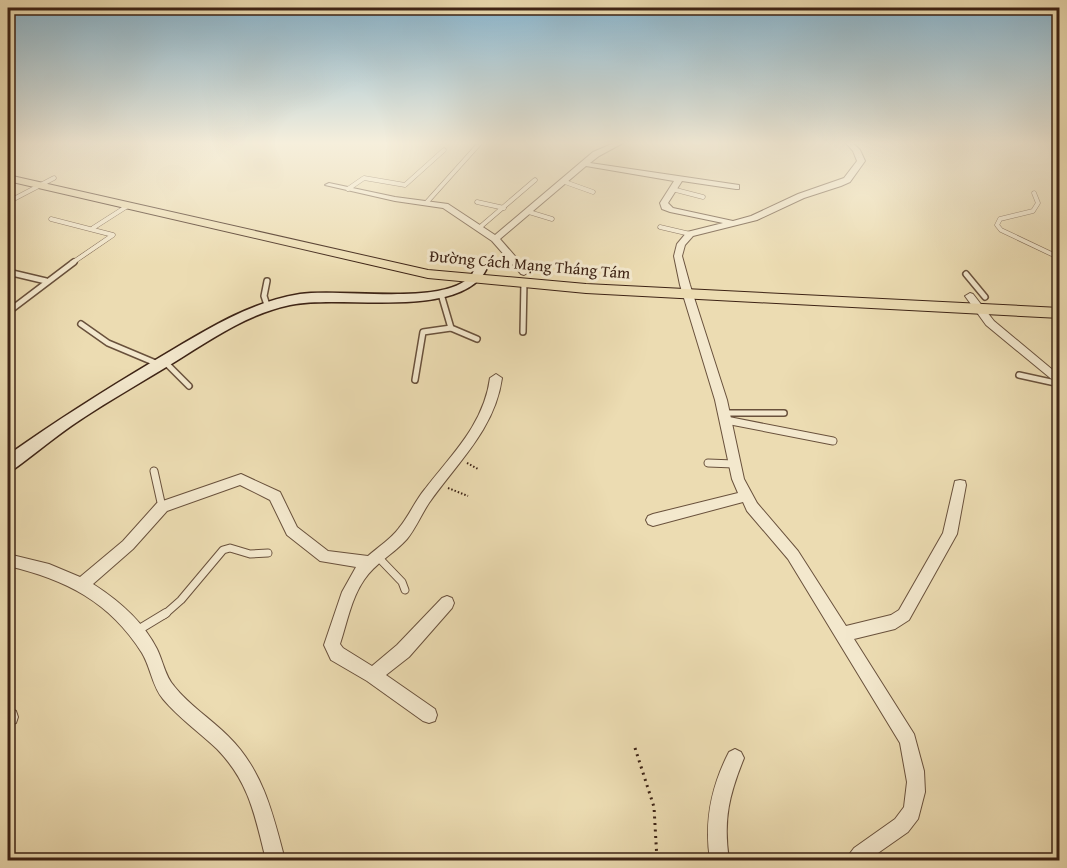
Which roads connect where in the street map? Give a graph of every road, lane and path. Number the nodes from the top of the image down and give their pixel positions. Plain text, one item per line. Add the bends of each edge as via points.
1 (33, 184) edge
2 (43, 184) edge
3 (78, 184) edge
4 (356, 184) edge
5 (444, 184) edge
6 (531, 184) edge
7 (562, 184) edge
8 (568, 184) edge
9 (676, 184) edge
10 (717, 184) edge
11 (837, 184) edge
12 (40, 185) junction
13 (329, 185) dead end
14 (736, 187) dead end
15 (348, 189) junction
16 (672, 189) junction
17 (593, 192) dead end
18 (1034, 193) dead end
19 (703, 197) dead end
20 (8, 202) edge
21 (427, 202) junction
22 (477, 202) dead end
23 (129, 205) junction
24 (504, 208) junction
25 (529, 212) junction
26 (51, 219) dead end
27 (552, 219) dead end
28 (735, 223) junction
29 (660, 227) dead end
30 (93, 228) junction
31 (479, 228) junction
32 (690, 234) junction
33 (495, 239) junction
34 (1059, 258) edge
35 (8, 272) edge
36 (478, 274) junction
37 (966, 274) dead end
38 (524, 277) junction
39 (46, 281) junction
40 (267, 281) dead end
41 (686, 290) junction
42 (441, 294) junction
43 (978, 300) junction
44 (1059, 303) edge
45 (267, 305) junction
46 (8, 312) edge
47 (1059, 313) edge
48 (81, 324) dead end
49 (451, 328) junction
50 (523, 332) dead end
51 (477, 339) dead end
52 (161, 363) junction
53 (1019, 375) dead end
54 (496, 378) dead end
55 (415, 380) dead end
56 (1059, 383) edge
57 (189, 386) dead end
58 (784, 413) dead end
59 (725, 416) junction
60 (832, 441) dead end
61 (708, 463) dead end
62 (8, 464) edge
63 (735, 464) junction
64 (154, 471) dead end
65 (437, 483) junction
66 (960, 485) dead end
67 (468, 496) dead end
68 (747, 496) junction
69 (162, 507) junction
70 (653, 520) dead end
71 (267, 553) dead end
72 (8, 560) edge
73 (373, 560) junction
74 (82, 584) junction
75 (405, 590) dead end
76 (447, 603) dead end
77 (136, 631) junction
78 (843, 634) junction
79 (373, 675) junction
80 (429, 715) dead end
81 (635, 748) dead end
82 (735, 759) dead end
83 (275, 861) edge
84 (657, 861) edge
85 (719, 861) edge
86 (855, 861) edge

1 - 12 main road, Đường Cách Mạng Tháng Tám
2 - 12 lane
3 - 36 main road, Đường Cách Mạng Tháng Tám
4 - 15 lane
5 - 21 lane
6 - 24 lane
7 - 25 street
8 - 17 lane
9 - 16 street
10 - 14 street
11 - 28 street
12 - 20 lane
12 - 23 main road, Đường Cách Mạng Tháng Tám
13 - 15 street
15 - 21 street
16 - 19 lane
16 - 28 street via 665,207
18 - 34 lane via 1038,203 1034,211 1000,219 997,225
21 - 31 street via 446,206
22 - 24 lane
23 - 30 lane
23 - 36 main road, Đường Cách Mạng Tháng Tám via 429,274
24 - 31 lane
25 - 27 lane
25 - 33 street
26 - 30 lane
28 - 32 street
29 - 32 lane
30 - 39 lane via 112,235
31 - 33 street
32 - 41 street via 681,244 678,256
33 - 38 street
35 - 39 lane
36 - 38 main road, Đường Cách Mạng Tháng Tám
36 - 42 main road via 465,286
37 - 43 lane
38 - 41 main road, Đường Cách Mạng Tháng Tám
38 - 50 lane
39 - 46 lane
40 - 45 lane
41 - 43 main road, Đường Cách Mạng Tháng Tám
41 - 59 street
42 - 45 main road via 313,297
42 - 49 lane
43 - 44 main road, Đường Cách Mạng Tháng Tám
43 - 47 main road, Đường Cách Mạng Tháng Tám
43 - 56 street via 990,323
45 - 52 main road via 233,320
48 - 52 lane via 108,345
49 - 51 lane
49 - 55 lane via 423,332
52 - 57 lane
52 - 62 main road via 74,416
53 - 56 lane
54 - 65 street via 490,410
58 - 59 lane
59 - 60 lane
59 - 63 street
61 - 63 lane
63 - 68 street
64 - 69 lane
65 - 67 path
65 - 73 street via 400,537
66 - 78 street via 950,534 904,615 895,622
68 - 70 street
68 - 78 street via 793,555
69 - 73 street via 245,480 275,496 292,531 325,557
69 - 74 street via 128,545
71 - 77 lane via 223,550 181,600
72 - 74 street via 58,572
73 - 75 lane via 402,582
73 - 79 street via 354,583 332,645 337,654
74 - 77 street
76 - 79 street via 403,651
77 - 83 street via 151,652 167,691 247,772 262,804
78 - 86 street via 908,740 916,770 915,799 906,821
79 - 80 street
81 - 84 path via 654,807
82 - 85 street via 718,800

